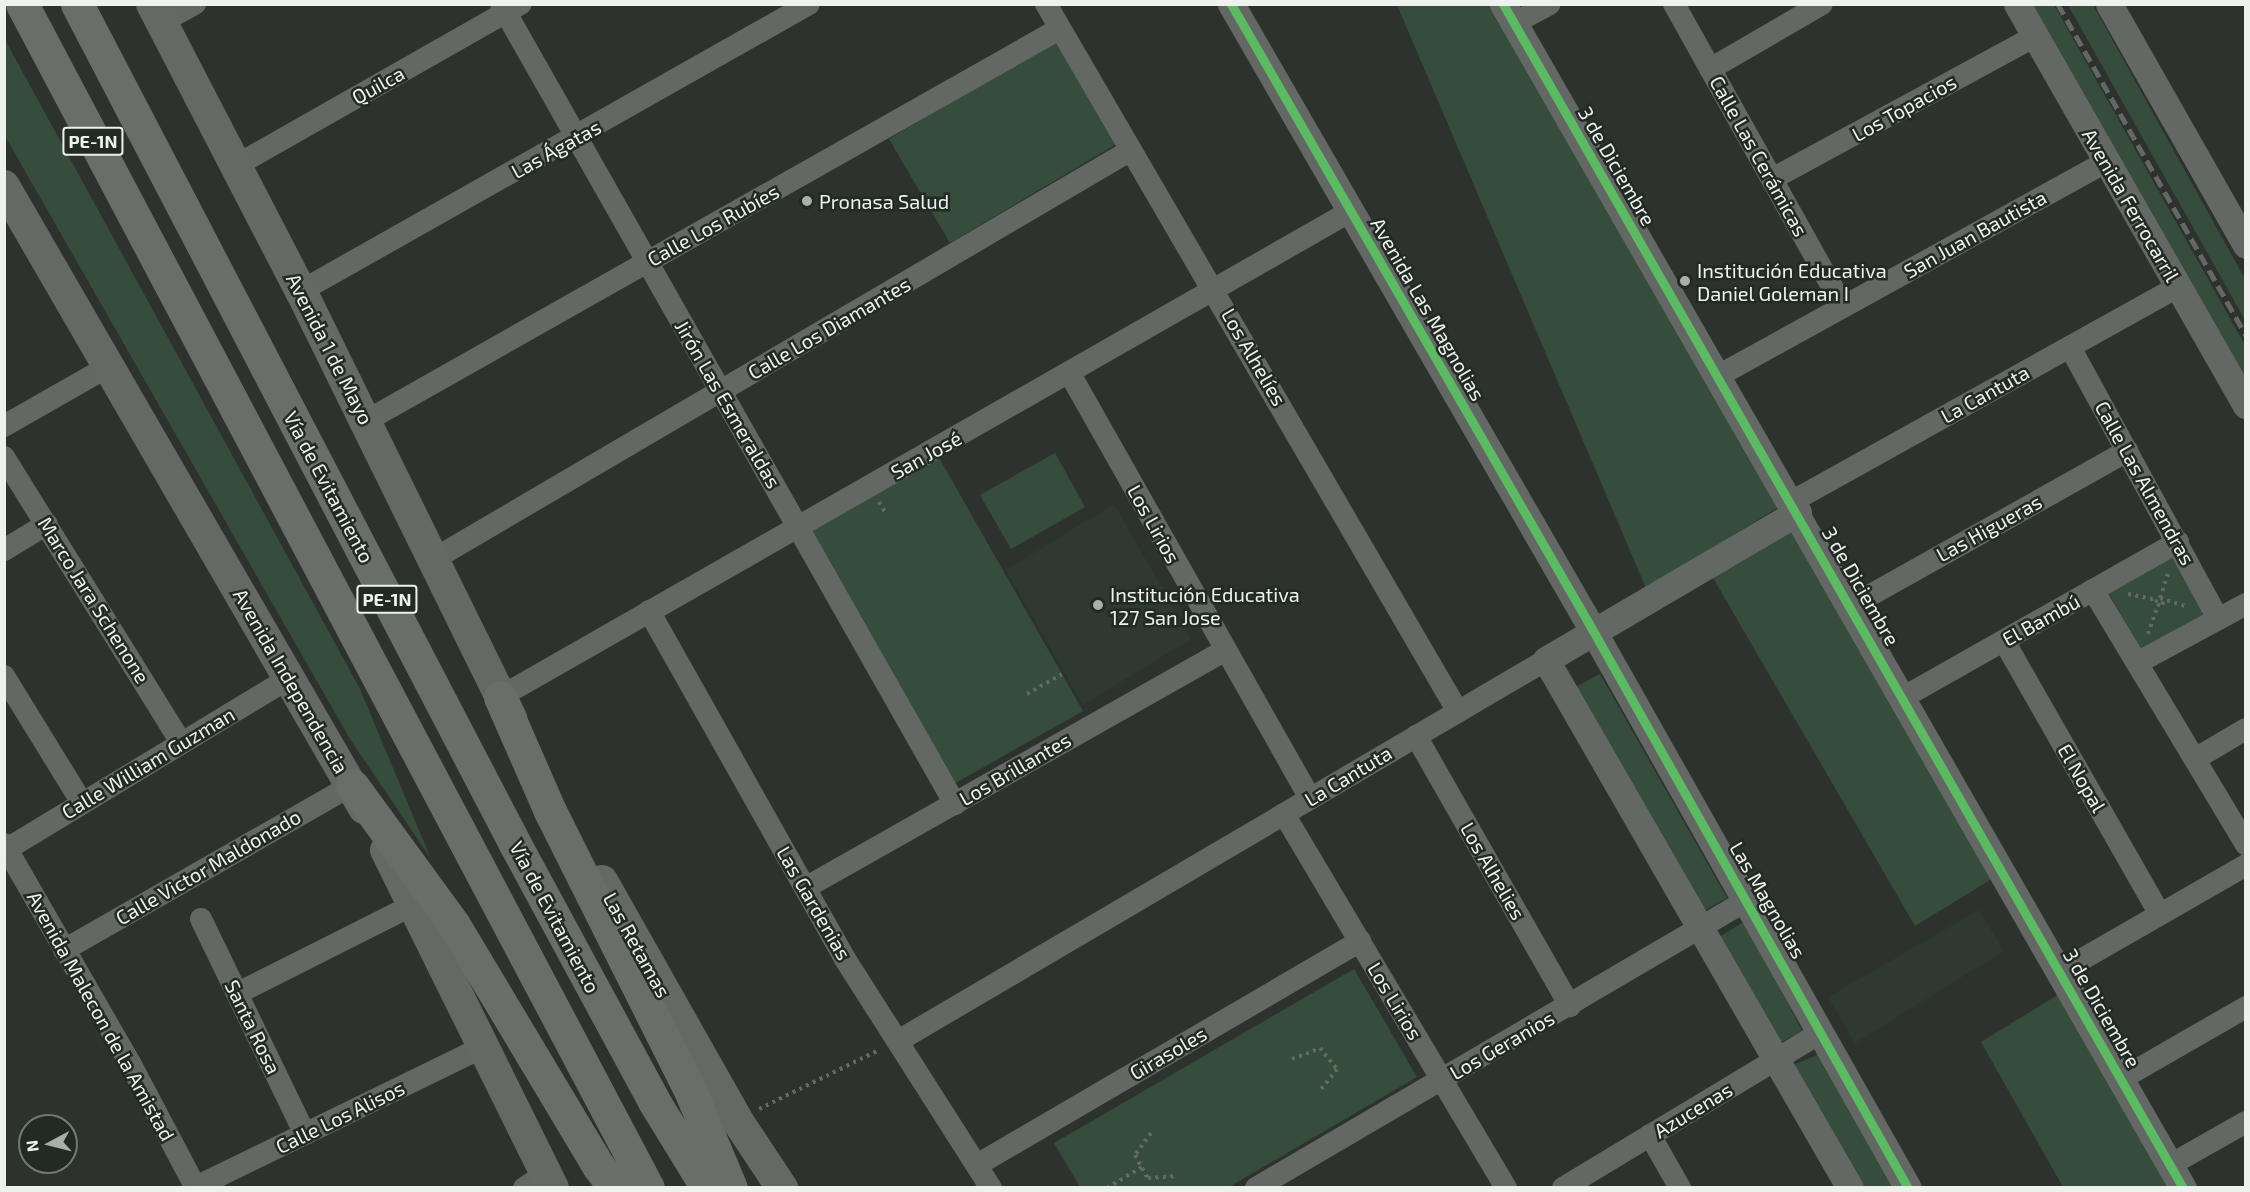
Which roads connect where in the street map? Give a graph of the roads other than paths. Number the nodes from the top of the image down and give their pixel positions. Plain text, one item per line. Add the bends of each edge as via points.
1 (22, 4) edge
2 (77, 4) edge
3 (195, 4) edge
4 (809, 4) edge
5 (1046, 4) edge
6 (1231, 4) edge
7 (1549, 4) edge
8 (1674, 4) edge
9 (1822, 4) edge
10 (2017, 4) edge
11 (2109, 4) edge
12 (509, 7) edge
13 (157, 13) edge
14 (1509, 14) edge
15 (1059, 28) junction
16 (2035, 36) junction
17 (1710, 69) junction
18 (577, 137) junction
19 (1131, 150) junction
20 (2107, 161) junction
21 (237, 165) junction
22 (1772, 179) junction
23 (4, 186) edge
24 (1351, 211) junction
25 (2246, 245) edge
26 (648, 261) junction
27 (2178, 287) junction
28 (301, 291) junction
29 (1215, 291) junction
30 (1844, 307) junction
31 (2070, 347) junction
32 (109, 366) junction
33 (1070, 374) junction
34 (1718, 376) junction
35 (720, 391) junction
36 (2246, 405) edge
37 (366, 422) junction
38 (4, 426) edge
39 (2127, 451) junction
40 (4, 457) edge
41 (1795, 507) junction
42 (47, 524) junction
43 (797, 526) junction
44 (2178, 542) junction
45 (4, 550) edge
46 (434, 559) junction
47 (2093, 590) junction
48 (2246, 604) edge
49 (1851, 606) junction
50 (649, 611) junction
51 (2218, 619) junction
52 (1594, 632) junction
53 (2004, 641) junction
54 (1225, 650) junction
55 (1546, 660) junction
56 (2137, 663) junction
57 (4, 676) edge
58 (289, 678) junction
59 (500, 697) junction
60 (1904, 697) junction
61 (1458, 712) junction
62 (2246, 729) edge
63 (1416, 736) junction
64 (181, 743) junction
65 (2194, 759) junction
66 (352, 785) junction
67 (1310, 799) junction
68 (82, 803) junction
69 (956, 804) junction
70 (1284, 814) junction
71 (2246, 845) edge
72 (6, 847) edge
73 (2246, 865) edge
74 (805, 888) junction
75 (1747, 900) junction
76 (415, 904) junction
77 (2160, 914) junction
78 (201, 919) dead end
79 (1699, 927) junction
80 (1360, 941) junction
81 (64, 950) junction
82 (2060, 972) junction
83 (238, 993) junction
84 (1570, 1006) junction
85 (2246, 1007) edge
86 (1822, 1032) junction
87 (898, 1041) junction
88 (483, 1047) junction
89 (1777, 1059) junction
90 (2121, 1079) junction
91 (1442, 1080) junction
92 (2246, 1122) edge
93 (305, 1134) junction
94 (1650, 1135) junction
95 (977, 1165) junction
96 (2177, 1176) edge
97 (541, 1183) edge
98 (196, 1187) edge
99 (615, 1188) edge
100 (648, 1188) edge
101 (708, 1188) edge
102 (732, 1188) edge
103 (782, 1188) edge
104 (991, 1188) edge
105 (1256, 1188) edge
106 (1506, 1188) edge
107 (1563, 1188) edge
108 (1680, 1188) edge
109 (1850, 1188) edge
110 (1908, 1188) edge

1 - 100 highway, PE-1N
2 - 101 highway, Vía de Evitamiento / PE-1N via 514,844 655,1103
3 - 13 street
4 - 18 street, Las Ágatas
5 - 15 street, Los Alhelíes
6 - 24 street, Avenida Las Magnolias
7 - 14 street
8 - 17 street, Calle Las Cerámicas
9 - 17 street
10 - 16 street, Avenida Ferrocarril
11 - 25 street
12 - 18 street, Jirón Las Esmeraldas
12 - 21 street, Quilca
13 - 21 main road, Avenida 1 de Mayo
14 - 34 street, 3 de Diciembre
15 - 19 street, Los Alhelíes
15 - 26 street, Calle Los Rubíes
16 - 20 street, Avenida Ferrocarril
16 - 22 street, Los Topacios
17 - 22 street, Calle Las Cerámicas
18 - 26 street, Jirón Las Esmeraldas
18 - 28 street, Las Ágatas
19 - 29 street, Los Alhelíes
19 - 35 street, Calle Los Diamantes
20 - 27 street, Avenida Ferrocarril
20 - 30 street, San Juan Bautista
21 - 28 main road, Avenida 1 de Mayo
22 - 30 street, Calle Las Cerámicas
23 - 32 main road, Avenida Independencia
24 - 29 street, San José
24 - 52 street, Avenida Las Magnolias
26 - 35 street, Jirón Las Esmeraldas
26 - 37 street, Calle Los Rubíes
27 - 31 street, La Cantuta
27 - 36 street, Avenida Ferrocarril
28 - 37 main road, Avenida 1 de Mayo
29 - 33 street, San José
29 - 61 street, Los Alhelíes
30 - 34 street, San Juan Bautista
31 - 39 street, Calle Las Almendras
31 - 41 street, La Cantuta
32 - 38 street
32 - 58 main road, Avenida Independencia
33 - 43 street, San José
33 - 54 street, Los Lirios
34 - 41 street, 3 de Diciembre
35 - 43 street, Jirón Las Esmeraldas
35 - 46 street, Calle Los Diamantes
37 - 46 main road, Avenida 1 de Mayo
39 - 44 street, Calle Las Almendras
39 - 49 street, Las Higueras
40 - 42 street, Marco Jara Schenone
41 - 49 street, 3 de Diciembre
41 - 52 street, La Cantuta
42 - 45 street
42 - 64 street, Marco Jara Schenone
43 - 50 street, San José
43 - 69 street, Jirón Las Esmeraldas
44 - 47 street, El Bambú
44 - 51 street, Calle Las Almendras
46 - 59 main road, Avenida 1 de Mayo
47 - 53 street, El Bambú
47 - 56 street
48 - 51 street
49 - 60 street, 3 de Diciembre
50 - 59 street, San José
50 - 74 street, Las Gardenias
51 - 56 street
52 - 55 street, La Cantuta
52 - 75 street, Las Magnolias
53 - 60 street, El Bambú
53 - 77 street, El Nopal
54 - 67 street, Los Lirios
54 - 69 street, Los Brillantes
55 - 61 street, La Cantuta
55 - 79 street
56 - 65 street
57 - 68 street
58 - 64 street, Calle William Guzman
58 - 66 main road, Avenida Independencia
59 - 102 highway via 550,811 689,1088
59 - 103 main road, Las Retamas via 737,1120
60 - 82 street, 3 de Diciembre
61 - 63 street, La Cantuta
62 - 65 street
63 - 67 street, La Cantuta
63 - 84 street, Los Alhelies
64 - 68 street, Calle William Guzman
65 - 71 street
66 - 76 main road, Avenida Independencia
66 - 81 street, Calle Victor Maldonado
66 - 99 highway via 454,925
67 - 70 street, La Cantuta
68 - 72 street, Calle William Guzman
69 - 74 street, Los Brillantes
70 - 80 street, Los Lirios
70 - 87 street, La Cantuta
72 - 81 street, Avenida Malecon de la Amistad
73 - 77 street
74 - 87 street, Las Gardenias
75 - 79 street, Los Geranios
75 - 86 street, Las Magnolias
76 - 83 street
76 - 88 main road, Avenida Independencia
77 - 82 street
78 - 83 street, Santa Rosa
79 - 84 street, Los Geranios
79 - 89 street
80 - 91 street, Los Lirios
80 - 95 street, Girasoles
81 - 98 street, Avenida Malecon de la Amistad
82 - 90 street, 3 de Diciembre
83 - 93 street, Santa Rosa
84 - 91 street, Los Geranios
85 - 90 street
86 - 89 street, Azucenas
86 - 110 street, Las Magnolias
87 - 95 street, Las Gardenias
88 - 93 street, Calle Los Alisos
88 - 97 main road, Avenida Independencia
89 - 94 street, Azucenas
89 - 109 street
90 - 96 street, 3 de Diciembre
91 - 105 street, Los Geranios
91 - 106 street, Los Lirios
92 - 96 street
93 - 98 street, Calle Los Alisos
94 - 107 street, Azucenas
94 - 108 street
95 - 104 street, Las Gardenias

